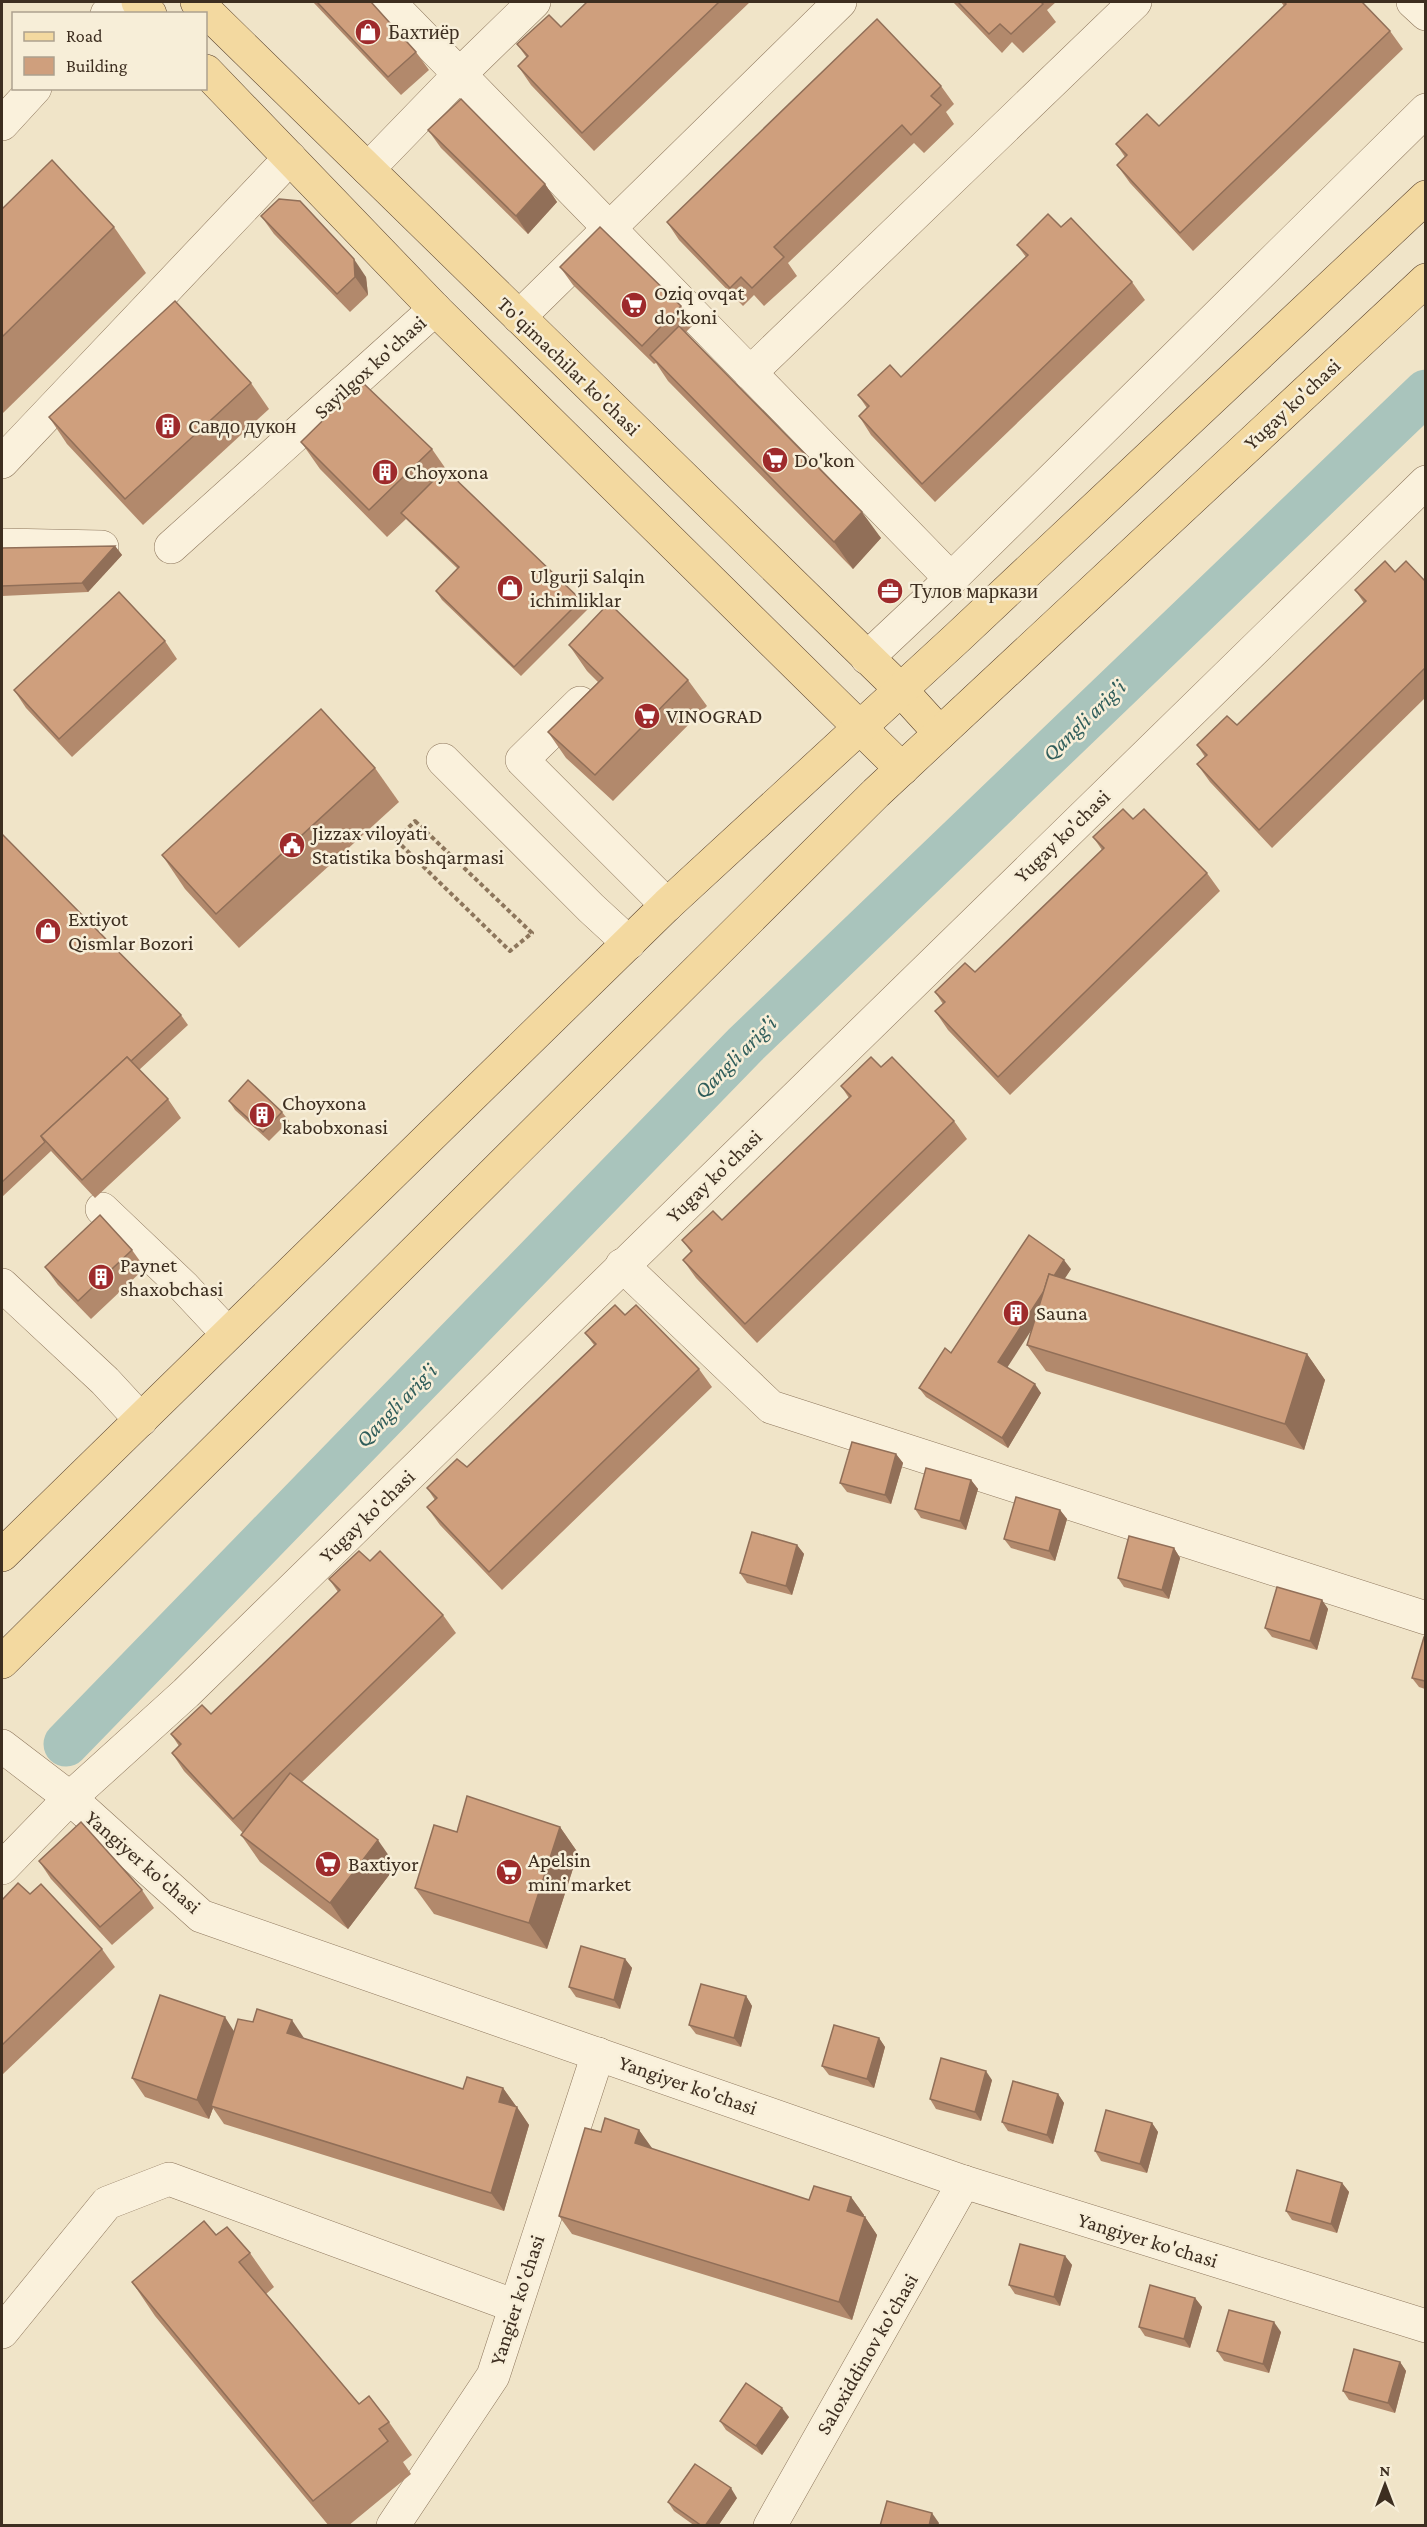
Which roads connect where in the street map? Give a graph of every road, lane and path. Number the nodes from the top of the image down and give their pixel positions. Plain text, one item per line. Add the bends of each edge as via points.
1 (197, 2) edge
2 (389, 2) edge
3 (534, 2) edge
4 (840, 2) edge
5 (1135, 2) edge
6 (1413, 2) edge
7 (1425, 14) edge
8 (207, 72) edge
9 (460, 74) junction
10 (33, 90) edge
11 (1425, 110) edge
12 (2, 124) edge
13 (290, 158) junction
14 (368, 169) junction
15 (1425, 197) edge
16 (610, 229) junction
17 (1425, 280) edge
18 (435, 309) junction
19 (519, 317) junction
20 (750, 373) junction
21 (2, 462) edge
22 (1425, 482) edge
23 (2, 545) edge
24 (102, 547) edge
25 (171, 547) dead end
26 (951, 579) junction
27 (867, 657) junction
28 (900, 689) junction
29 (580, 703) edge
30 (860, 728) junction
31 (940, 733) junction
32 (443, 760) dead end
33 (902, 769) junction
34 (396, 840) joint
35 (667, 905) junction
36 (629, 943) junction
37 (102, 1209) dead end
38 (622, 1265) junction
39 (2, 1284) edge
40 (227, 1333) junction
41 (141, 1420) junction
42 (2, 1556) edge
43 (1425, 1618) edge
44 (2, 1664) edge
45 (2, 1742) edge
46 (2, 1746) edge
47 (70, 1798) junction
48 (2, 1868) edge
49 (598, 2054) junction
50 (964, 2182) junction
51 (515, 2306) junction
52 (4, 2325) edge
53 (1425, 2326) edge
54 (393, 2526) edge
55 (770, 2526) edge

1 - 14 main road, To'qimachilar ko'chasi
2 - 9 street
3 - 9 street
4 - 16 street
5 - 20 street
6 - 7 street
8 - 13 main road
9 - 14 street
9 - 16 street
10 - 12 street
11 - 26 street
13 - 18 main road
13 - 21 street
14 - 19 main road, To'qimachilar ko'chasi
15 - 28 main road
16 - 19 street
16 - 20 street
17 - 31 main road, Yugay ko'chasi
18 - 25 street, Sayilgox ko'chasi
18 - 30 main road
19 - 27 main road, To'qimachilar ko'chasi
20 - 26 street
22 - 38 street, Yugay ko'chasi
23 - 24 street
26 - 27 street
27 - 28 main road, To'qimachilar ko'chasi
28 - 30 main road
28 - 31 main road, To'qimachilar ko'chasi
29 - 35 street via 522,760
30 - 33 main road
30 - 35 main road
31 - 33 main road, Yugay ko'chasi
32 - 36 street
33 - 44 main road, Yugay ko'chasi
34 - 34 path via 510,951 532,933 415,821
35 - 36 main road
36 - 40 main road
37 - 40 street
38 - 43 street via 771,1407
38 - 47 street, Yugay ko'chasi via 186,1693
39 - 41 street
40 - 41 main road
41 - 42 main road
45 - 46 street
46 - 47 street, Yangiyer ko'chasi
47 - 48 street, Yugay ko'chasi
47 - 49 street, Yangiyer ko'chasi via 201,1916
49 - 50 street, Yangiyer ko'chasi
49 - 51 street, Yangier ko'chasi
50 - 53 street, Yangiyer ko'chasi
50 - 55 street, Saloxiddinov ko'chasi
51 - 52 street via 169,2179 107,2203
51 - 54 street, Yangier ko'chasi via 493,2376

